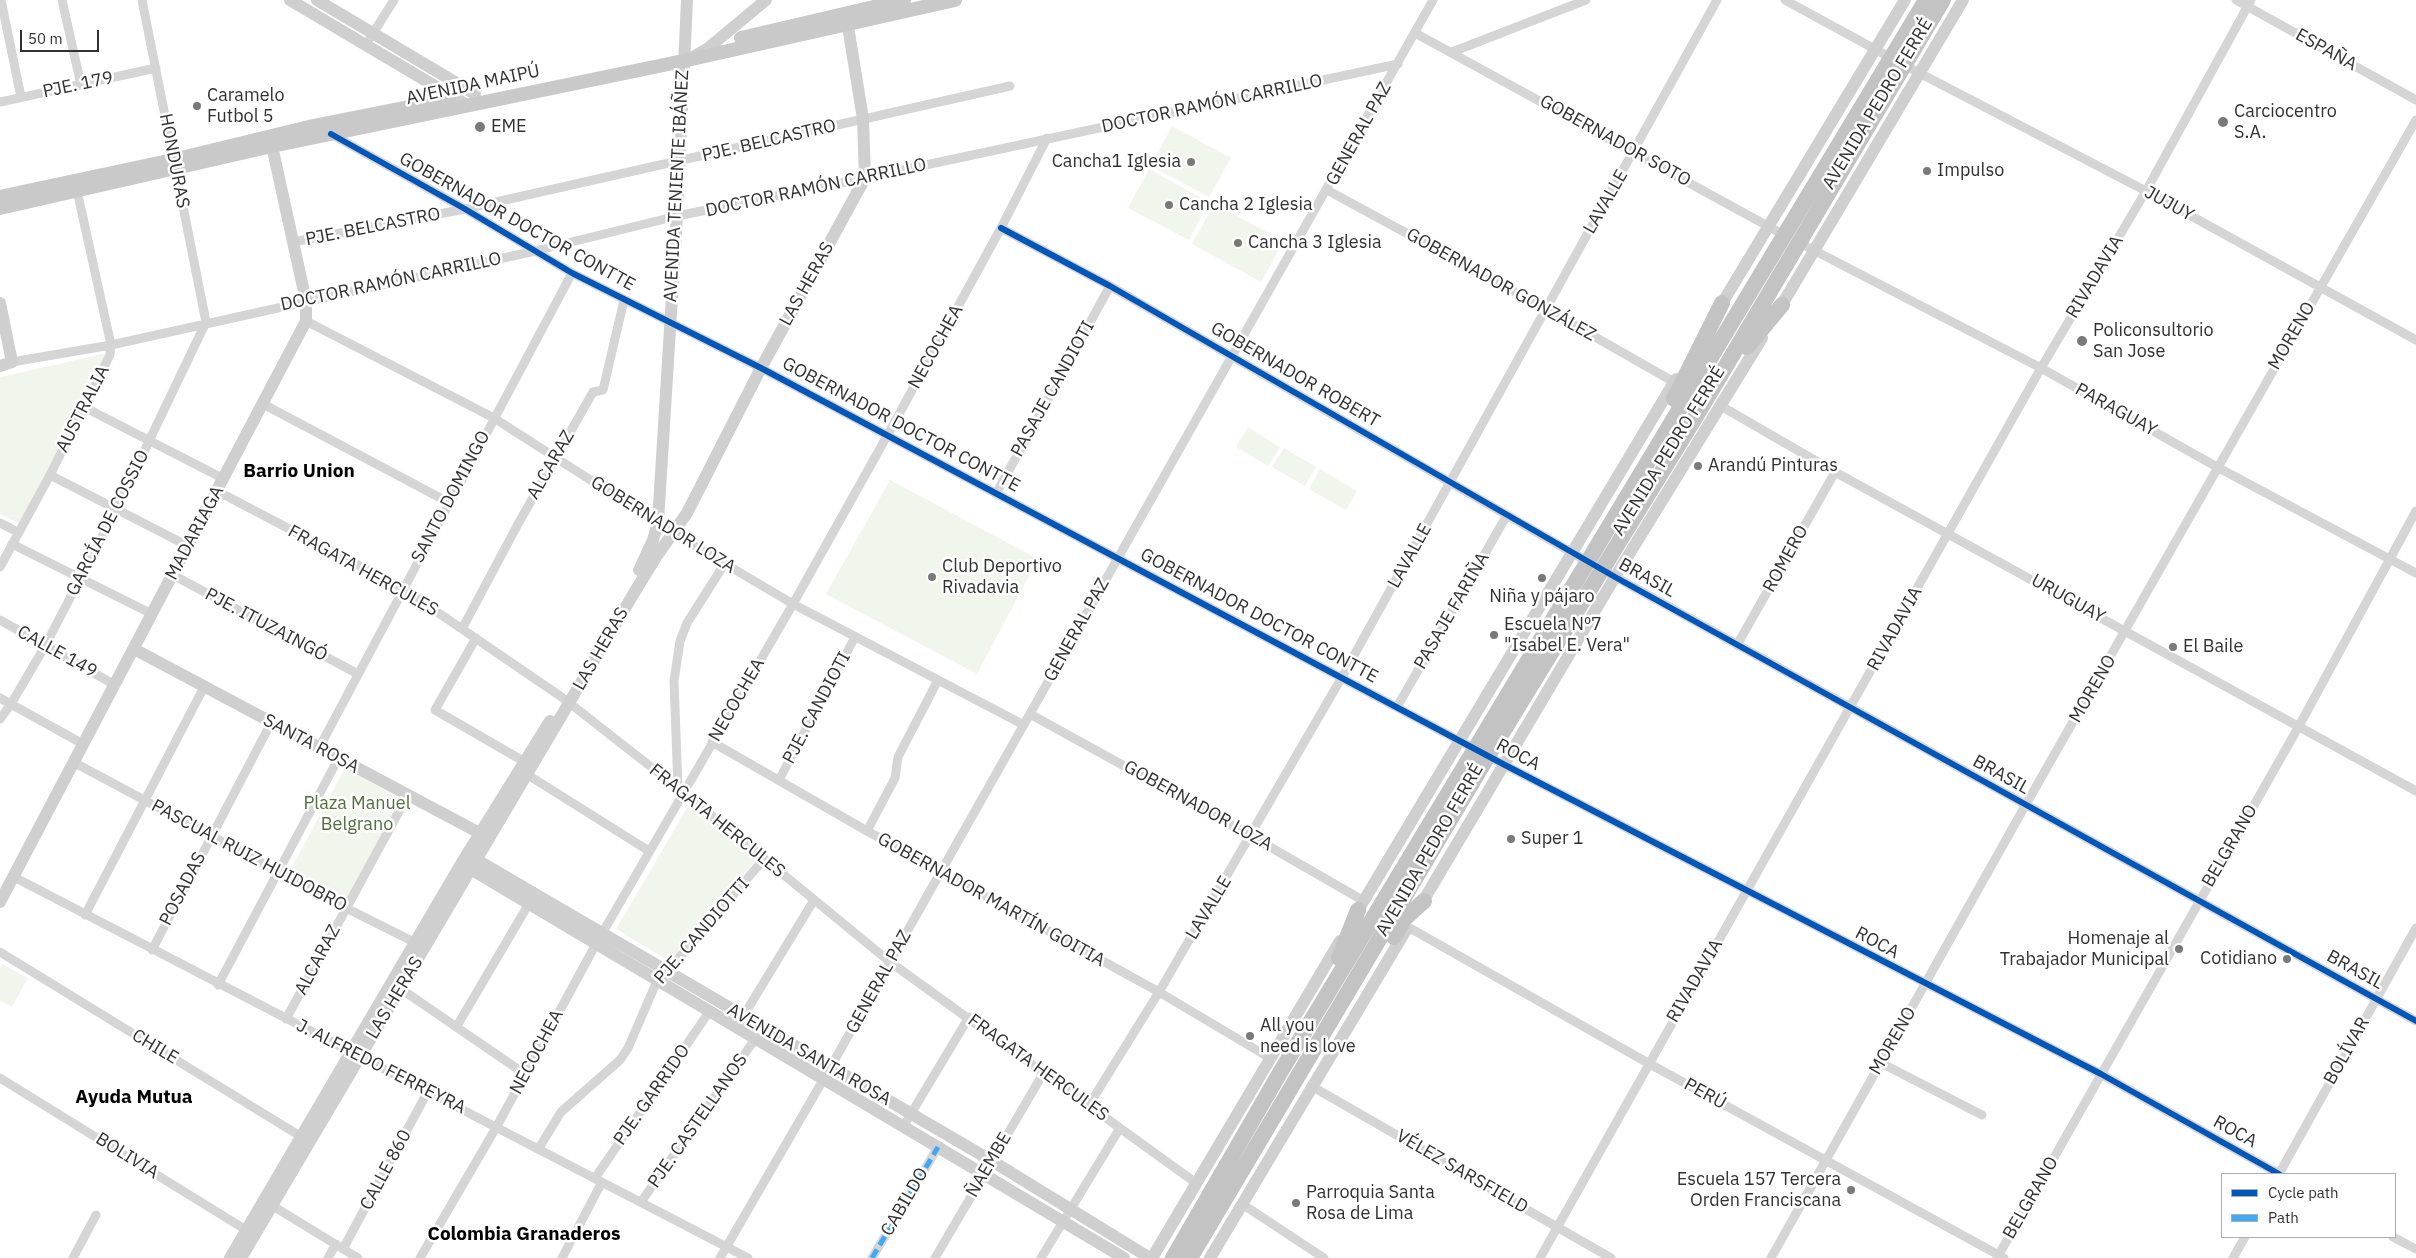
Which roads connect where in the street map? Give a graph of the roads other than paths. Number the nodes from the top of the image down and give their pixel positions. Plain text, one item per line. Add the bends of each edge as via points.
1 (0, 0) edge
2 (62, 0) edge
3 (142, 0) edge
4 (290, 0) edge
5 (316, 0) edge
6 (394, 0) edge
7 (687, 0) edge
8 (766, 0) edge
9 (904, 0) edge
10 (954, 0) edge
11 (1433, 0) edge
12 (1586, 0) edge
13 (1717, 0) edge
14 (1785, 0) edge
15 (1905, 0) edge
16 (1926, 0) edge
17 (1943, 0) edge
18 (1963, 0) edge
19 (2236, 0) edge
20 (933, 2) edge
21 (2249, 3) edge
22 (847, 18) junction
23 (1416, 33) junction
24 (373, 34) junction
25 (367, 45) junction
26 (711, 45) junction
27 (1875, 49) junction
28 (1452, 52) junction
29 (684, 56) junction
30 (1897, 61) junction
31 (1398, 64) junction
32 (156, 68) junction
33 (1919, 73) junction
34 (81, 85) junction
35 (1010, 86) dead end
36 (21, 97) junction
37 (466, 99) junction
38 (2416, 100) edge
39 (0, 102) edge
40 (863, 119) junction
41 (2416, 120) edge
42 (331, 134) junction
43 (1047, 138) junction
44 (272, 146) junction
45 (1634, 152) junction
46 (679, 161) junction
47 (174, 164) junction
48 (865, 178) junction
49 (76, 186) junction
50 (1327, 190) junction
51 (2146, 191) junction
52 (0, 197) edge
53 (0, 208) edge
54 (465, 209) junction
55 (677, 216) junction
56 (1769, 226) junction
57 (1001, 228) junction
58 (1792, 239) junction
59 (293, 242) junction
60 (1814, 250) junction
61 (535, 251) junction
62 (572, 273) junction
63 (1110, 286) junction
64 (2319, 288) junction
65 (624, 300) junction
66 (306, 301) junction
67 (0, 303) edge
68 (1722, 303) junction
69 (1782, 305) junction
70 (1546, 309) junction
71 (306, 321) junction
72 (669, 321) junction
73 (206, 322) junction
74 (2416, 340) edge
75 (110, 345) junction
76 (1232, 356) junction
77 (6, 364) edge
78 (761, 368) junction
79 (2041, 368) junction
80 (1674, 382) junction
81 (262, 404) junction
82 (1721, 406) junction
83 (84, 407) junction
84 (1698, 413) junction
85 (494, 418) junction
86 (888, 436) junction
87 (151, 441) junction
88 (555, 457) junction
89 (2217, 467) junction
90 (1835, 472) junction
91 (50, 476) junction
92 (224, 479) junction
93 (1636, 479) junction
94 (1451, 482) junction
95 (217, 491) junction
96 (997, 492) junction
97 (448, 502) junction
98 (116, 510) junction
99 (2416, 511) edge
100 (1507, 515) junction
101 (0, 522) edge
102 (658, 522) junction
103 (18, 532) junction
104 (1948, 532) junction
105 (673, 533) junction
106 (12, 544) junction
107 (188, 546) junction
108 (1572, 552) junction
109 (1118, 558) junction
110 (2389, 559) junction
111 (725, 563) junction
112 (0, 567) edge
113 (1601, 569) junction
114 (2416, 573) edge
115 (173, 575) junction
116 (80, 577) junction
117 (402, 588) junction
118 (793, 604) junction
119 (152, 614) junction
120 (0, 620) edge
121 (462, 629) junction
122 (2126, 631) junction
123 (855, 637) junction
124 (476, 638) junction
125 (1738, 645) junction
126 (45, 646) junction
127 (134, 649) junction
128 (358, 674) junction
129 (1342, 677) junction
130 (938, 680) junction
131 (115, 685) junction
132 (204, 688) junction
133 (0, 698) edge
134 (567, 701) junction
135 (12, 704) junction
136 (1397, 707) junction
137 (1851, 708) junction
138 (1030, 714) junction
139 (0, 719) edge
140 (271, 723) junction
141 (1024, 725) junction
142 (2299, 726) junction
143 (1459, 741) junction
144 (712, 742) junction
145 (83, 744) junction
146 (319, 748) junction
147 (1482, 752) junction
148 (338, 759) junction
149 (75, 762) junction
150 (525, 762) junction
151 (1503, 764) junction
152 (528, 775) junction
153 (779, 780) junction
154 (681, 790) junction
155 (2416, 791) edge
156 (408, 795) junction
157 (144, 800) junction
158 (2025, 806) junction
159 (867, 831) junction
160 (210, 836) junction
161 (484, 836) junction
162 (1251, 836) junction
163 (649, 851) junction
164 (764, 859) junction
165 (469, 862) junction
166 (941, 871) junction
167 (278, 872) junction
168 (14, 877) junction
169 (1746, 891) junction
170 (532, 899) junction
171 (814, 900) junction
172 (2198, 900) junction
173 (0, 902) edge
174 (1424, 902) junction
175 (1361, 906) junction
176 (346, 908) junction
177 (84, 915) junction
178 (1408, 927) junction
179 (2416, 928) edge
180 (599, 939) junction
181 (421, 945) junction
182 (152, 950) junction
183 (0, 952) edge
184 (890, 962) junction
185 (667, 972) junction
186 (657, 980) junction
187 (218, 984) junction
188 (1926, 984) junction
189 (401, 988) junction
190 (1159, 992) junction
191 (2376, 999) junction
192 (710, 1012) junction
193 (743, 1017) junction
194 (969, 1017) junction
195 (286, 1020) junction
196 (2416, 1022) edge
197 (457, 1026) junction
198 (736, 1028) junction
199 (755, 1039) junction
200 (356, 1054) junction
201 (1270, 1058) junction
202 (1648, 1063) junction
203 (1881, 1063) junction
204 (830, 1068) junction
205 (1281, 1071) junction
206 (1044, 1072) junction
207 (525, 1074) junction
208 (2101, 1074) junction
209 (0, 1078) edge
210 (824, 1080) junction
211 (1295, 1081) junction
212 (1313, 1087) junction
213 (428, 1091) junction
214 (1089, 1105) junction
215 (911, 1114) junction
216 (1982, 1115) dead end
217 (497, 1126) junction
218 (903, 1127) junction
219 (1120, 1128) junction
220 (306, 1139) junction
221 (938, 1146) junction
222 (539, 1148) junction
223 (1826, 1160) junction
224 (992, 1162) junction
225 (2277, 1173) edge
226 (2280, 1173) edge
227 (984, 1174) junction
228 (599, 1180) junction
229 (1196, 1183) junction
230 (641, 1202) junction
231 (268, 1203) junction
232 (1242, 1204) junction
233 (1071, 1209) junction
234 (96, 1215) dead end
235 (1064, 1221) junction
236 (1557, 1226) junction
237 (250, 1232) junction
238 (2244, 1238) edge
239 (2395, 1238) edge
240 (339, 1246) junction
241 (726, 1248) junction
242 (2416, 1249) edge
243 (2000, 1257) edge
244 (73, 1258) edge
245 (230, 1258) edge
246 (240, 1258) edge
247 (328, 1258) edge
248 (358, 1258) edge
249 (420, 1258) edge
250 (562, 1258) edge
251 (720, 1258) edge
252 (748, 1258) edge
253 (872, 1258) edge
254 (935, 1258) edge
255 (1041, 1258) edge
256 (1124, 1258) edge
257 (1151, 1258) edge
258 (1174, 1258) edge
259 (1190, 1258) edge
260 (1210, 1258) edge
261 (1324, 1258) edge
262 (1540, 1258) edge
263 (1611, 1258) edge
264 (1771, 1258) edge
265 (2234, 1258) edge

1 - 36 street
2 - 34 street
3 - 32 street, HONDURAS
4 - 25 main road
5 - 24 main road
6 - 24 street
7 - 29 main road, AVENIDA TENIENTE IBÁÑEZ
8 - 26 main road
9 - 22 main road, AVENIDA MAIPÚ
10 - 20 main road, AVENIDA MAIPÚ
11 - 23 street, GENERAL PAZ
12 - 28 street
13 - 45 street, LAVALLE
14 - 27 street, JUJUY
15 - 27 main road, AVENIDA PEDRO FERRÉ
16 - 30 highway, AVENIDA PEDRO FERRÉ
17 - 30 highway, AVENIDA PEDRO FERRÉ
18 - 33 main road, AVENIDA PEDRO FERRÉ
19 - 21 street, ESPAÑA
20 - 22 main road, AVENIDA MAIPÚ
21 - 38 street, ESPAÑA
21 - 51 street, RIVADAVIA
22 - 26 main road, AVENIDA MAIPÚ
22 - 29 main road, AVENIDA MAIPÚ
22 - 40 main road
23 - 28 street, GOBERNADOR SOTO
23 - 31 street, GENERAL PAZ
24 - 25 street
24 - 37 main road
25 - 37 main road
26 - 29 main road, AVENIDA MAIPÚ
27 - 30 street, JUJUY
27 - 56 main road, AVENIDA PEDRO FERRÉ
28 - 45 street, GOBERNADOR SOTO
29 - 37 main road, AVENIDA MAIPÚ
29 - 46 main road, AVENIDA TENIENTE IBÁÑEZ
30 - 33 street, JUJUY
30 - 58 highway, AVENIDA PEDRO FERRÉ
31 - 43 street, DOCTOR RAMÓN CARRILLO
31 - 50 street, GENERAL PAZ
32 - 34 street, PJE. 179
32 - 47 street, HONDURAS
33 - 51 street, JUJUY
33 - 60 main road, AVENIDA PEDRO FERRÉ
34 - 36 street, PJE. 179
35 - 40 street, PJE. BELCASTRO
36 - 39 street, PJE. 179
37 - 42 main road, AVENIDA MAIPÚ
37 - 47 main road, AVENIDA MAIPÚ via 313,126
40 - 46 street, PJE. BELCASTRO
40 - 48 main road
41 - 64 street, MORENO
42 - 44 main road, AVENIDA MAIPÚ
42 - 54 street, GOBERNADOR DOCTOR CONTTE
43 - 48 street, DOCTOR RAMÓN CARRILLO
43 - 57 street, NECOCHEA
44 - 47 main road, AVENIDA MAIPÚ
44 - 59 main road, MADARIAGA
45 - 56 street, GOBERNADOR SOTO
45 - 70 street, LAVALLE
46 - 54 street, PJE. BELCASTRO
46 - 55 main road, AVENIDA TENIENTE IBÁÑEZ
47 - 49 main road, AVENIDA MAIPÚ
47 - 73 street, HONDURAS
48 - 55 street, DOCTOR RAMÓN CARRILLO
48 - 78 main road, LAS HERAS
49 - 52 main road, AVENIDA MAIPÚ
49 - 53 main road, AVENIDA MAIPÚ
49 - 75 street, AUSTRALIA
50 - 70 street, GOBERNADOR GONZÁLEZ
50 - 76 street, GENERAL PAZ
51 - 64 street, JUJUY
51 - 79 street, RIVADAVIA
54 - 59 street, PJE. BELCASTRO
54 - 61 street, GOBERNADOR DOCTOR CONTTE
55 - 61 street, DOCTOR RAMÓN CARRILLO
55 - 72 main road, AVENIDA TENIENTE IBÁÑEZ
56 - 58 street, GOBERNADOR SOTO
56 - 68 main road, AVENIDA PEDRO FERRÉ
57 - 63 street, GOBERNADOR ROBERT
57 - 86 street, NECOCHEA
58 - 60 street, GOBERNADOR SOTO
58 - 84 highway, AVENIDA PEDRO FERRÉ
58 - 93 highway, AVENIDA PEDRO FERRÉ
59 - 66 main road, MADARIAGA
60 - 69 main road, AVENIDA PEDRO FERRÉ
60 - 79 street, PARAGUAY
61 - 62 street, GOBERNADOR DOCTOR CONTTE
61 - 66 street, DOCTOR RAMÓN CARRILLO
62 - 65 street, GOBERNADOR DOCTOR CONTTE
62 - 85 street, SANTO DOMINGO
63 - 76 street, GOBERNADOR ROBERT
63 - 96 street, PASAJE CANDIOTI
64 - 74 street, JUJUY
64 - 89 street, MORENO
65 - 72 street, GOBERNADOR DOCTOR CONTTE
65 - 88 street, ALCARAZ via 603,390 593,392
66 - 71 main road, MADARIAGA
66 - 73 street, DOCTOR RAMÓN CARRILLO
67 - 77 main road
68 - 80 main road, AVENIDA PEDRO FERRÉ
68 - 93 highway
69 - 82 main road, AVENIDA PEDRO FERRÉ
69 - 84 highway
70 - 80 street, GOBERNADOR GONZÁLEZ
70 - 94 street, LAVALLE
71 - 81 main road, MADARIAGA
71 - 85 street, GOBERNADOR LOZA
72 - 78 street, GOBERNADOR DOCTOR CONTTE
72 - 102 main road, AVENIDA TENIENTE IBÁÑEZ
73 - 75 street, DOCTOR RAMÓN CARRILLO
73 - 87 street, GARCÍA DE COSSIO
75 - 77 street, DOCTOR RAMÓN CARRILLO
75 - 83 street, AUSTRALIA via 110,356
76 - 94 street, GOBERNADOR ROBERT
76 - 109 street, GENERAL PAZ
78 - 86 street, GOBERNADOR DOCTOR CONTTE
78 - 105 main road, LAS HERAS via 687,513
79 - 89 street, PARAGUAY
79 - 104 street, RIVADAVIA
80 - 108 main road, AVENIDA PEDRO FERRÉ
81 - 92 main road, MADARIAGA
81 - 97 street
82 - 90 street, URUGUAY
82 - 113 main road, AVENIDA PEDRO FERRÉ
83 - 87 street
83 - 91 street, AUSTRALIA
84 - 113 highway, AVENIDA PEDRO FERRÉ
85 - 88 street, GOBERNADOR LOZA
85 - 97 street, SANTO DOMINGO
86 - 96 street, GOBERNADOR DOCTOR CONTTE
86 - 118 street, NECOCHEA
87 - 92 street
87 - 98 street, GARCÍA DE COSSIO
88 - 102 street, GOBERNADOR LOZA
88 - 121 street, ALCARAZ
89 - 110 street, PARAGUAY
89 - 122 street, MORENO
90 - 104 street, URUGUAY
90 - 125 street, ROMERO
91 - 98 street
91 - 103 street, AUSTRALIA
92 - 95 main road, MADARIAGA
93 - 113 highway, AVENIDA PEDRO FERRÉ
94 - 100 street, GOBERNADOR ROBERT
94 - 129 street, LAVALLE
95 - 107 main road, MADARIAGA
95 - 117 street, FRAGATA HERCULES
96 - 109 street, GOBERNADOR DOCTOR CONTTE
97 - 117 street, SANTO DOMINGO
98 - 107 street
98 - 116 street, GARCÍA DE COSSIO
99 - 110 street, BELGRANO
100 - 108 street, GOBERNADOR ROBERT
100 - 136 street, PASAJE FARIÑA
101 - 103 street
102 - 105 street, GOBERNADOR LOZA
102 - 134 main road, LAS HERAS via 643,564
103 - 106 street, AUSTRALIA
104 - 122 street, URUGUAY
104 - 137 street, RIVADAVIA
105 - 111 street, GOBERNADOR LOZA
105 - 134 main road, LAS HERAS
106 - 112 street, AUSTRALIA
106 - 116 street
107 - 115 main road, MADARIAGA
108 - 113 street, BRASIL
108 - 143 main road, AVENIDA PEDRO FERRÉ
109 - 129 street, GOBERNADOR DOCTOR CONTTE
109 - 138 street, GENERAL PAZ
110 - 114 street, PARAGUAY
110 - 142 street, BELGRANO
111 - 118 street, GOBERNADOR LOZA
111 - 154 street via 687,623 680,641 674,681
113 - 125 street, BRASIL
113 - 147 highway, AVENIDA PEDRO FERRÉ
113 - 151 main road, AVENIDA PEDRO FERRÉ
115 - 119 main road, MADARIAGA
115 - 128 street, PJE. ITUZAINGÓ
116 - 119 street
116 - 126 street, GARCÍA DE COSSIO
117 - 121 street, FRAGATA HERCULES
117 - 128 street, SANTO DOMINGO
118 - 123 street, GOBERNADOR LOZA
118 - 144 street, NECOCHEA
119 - 127 main road, MADARIAGA
120 - 126 street, CALLE 149
121 - 124 street, FRAGATA HERCULES
122 - 142 street, URUGUAY
122 - 158 street, MORENO
123 - 130 street, GOBERNADOR LOZA
123 - 153 street, PJE. CANDIOTI
124 - 134 street, FRAGATA HERCULES
124 - 150 street via 435,710
125 - 137 street, BRASIL
126 - 131 street, CALLE 149
126 - 135 street, GARCÍA DE COSSIO
127 - 131 main road, MADARIAGA
127 - 132 main road, SANTA ROSA
128 - 146 street, SANTO DOMINGO
129 - 136 street, GOBERNADOR DOCTOR CONTTE
129 - 162 street, LAVALLE
130 - 141 street, GOBERNADOR LOZA
130 - 159 street via 898,756 895,778
131 - 145 main road, MADARIAGA
132 - 140 main road, SANTA ROSA
132 - 157 street
133 - 135 street
134 - 150 main road, LAS HERAS
134 - 152 main road, LAS HERAS
134 - 154 street, FRAGATA HERCULES
135 - 139 street, GARCÍA DE COSSIO
135 - 145 street
136 - 143 street, GOBERNADOR DOCTOR CONTTE
137 - 158 street, BRASIL
137 - 169 street, RIVADAVIA
138 - 141 street, GENERAL PAZ
138 - 162 street, GOBERNADOR LOZA
140 - 146 main road, SANTA ROSA
140 - 160 street, POSADAS
141 - 166 street, GENERAL PAZ
142 - 155 street, URUGUAY
142 - 172 street, BELGRANO
143 - 147 street, ROCA
143 - 175 main road, AVENIDA PEDRO FERRÉ
144 - 153 street, GOBERNADOR MARTÍN GOITIA
144 - 154 street, NECOCHEA
145 - 149 main road, MADARIAGA
146 - 148 main road, SANTA ROSA
147 - 151 street, ROCA
147 - 205 highway, AVENIDA PEDRO FERRÉ
147 - 211 highway, AVENIDA PEDRO FERRÉ
148 - 156 main road, SANTA ROSA
148 - 167 street
149 - 157 street, PASCUAL RUIZ HUIDOBRO
149 - 168 main road, MADARIAGA
150 - 161 main road, LAS HERAS
151 - 169 street, ROCA
151 - 174 main road, AVENIDA PEDRO FERRÉ
152 - 161 main road, LAS HERAS
152 - 163 street
153 - 159 street, GOBERNADOR MARTÍN GOITIA
154 - 163 street, NECOCHEA
154 - 164 street, FRAGATA HERCULES
156 - 161 main road, SANTA ROSA
156 - 176 street, ALCARAZ
157 - 160 street, PASCUAL RUIZ HUIDOBRO
157 - 177 street
158 - 172 street, BRASIL
158 - 188 street, MORENO
159 - 166 street, GOBERNADOR MARTÍN GOITIA
160 - 167 street, PASCUAL RUIZ HUIDOBRO
160 - 182 street, POSADAS
161 - 165 main road, LAS HERAS
162 - 175 street, GOBERNADOR LOZA
162 - 190 street, LAVALLE
163 - 180 street, NECOCHEA
164 - 171 street, FRAGATA HERCULES
164 - 185 street, PJE. CANDIOTTI
165 - 170 main road, AVENIDA SANTA ROSA
165 - 181 main road, LAS HERAS
166 - 184 street, GENERAL PAZ
166 - 190 street, GOBERNADOR MARTÍN GOITIA
167 - 176 street, PASCUAL RUIZ HUIDOBRO
167 - 187 street
168 - 173 main road, MADARIAGA
168 - 177 street, J. ALFREDO FERREYRA
169 - 188 street, ROCA
169 - 202 street, RIVADAVIA
170 - 180 main road, AVENIDA SANTA ROSA
170 - 197 street
171 - 184 street, FRAGATA HERCULES
171 - 193 street
172 - 191 street, BRASIL
172 - 208 street, BELGRANO
174 - 178 main road, AVENIDA PEDRO FERRÉ
174 - 211 highway via 1404,919 1356,998
175 - 201 main road, AVENIDA PEDRO FERRÉ
175 - 205 highway via 1345,947
176 - 181 street, PASCUAL RUIZ HUIDOBRO
176 - 195 street, ALCARAZ
177 - 182 street, J. ALFREDO FERREYRA
178 - 202 street, PERÚ
178 - 212 main road, AVENIDA PEDRO FERRÉ
179 - 191 street, BOLÍVAR
180 - 185 main road, AVENIDA SANTA ROSA
180 - 186 main road, AVENIDA SANTA ROSA
180 - 207 street, NECOCHEA
181 - 189 main road, LAS HERAS
181 - 200 main road, LAS HERAS
182 - 187 street, J. ALFREDO FERREYRA
183 - 220 street, CHILE
184 - 194 street, FRAGATA HERCULES
184 - 204 street, GENERAL PAZ
185 - 186 street, PJE. CANDIOTTI
185 - 193 main road, AVENIDA SANTA ROSA
186 - 192 main road, AVENIDA SANTA ROSA
186 - 222 street, PJE. CANDIOTTI via 620,1060 561,1112
187 - 195 street, J. ALFREDO FERREYRA
188 - 203 street, MORENO
188 - 208 street, ROCA
189 - 197 street
189 - 200 main road, LAS HERAS
190 - 201 street, GOBERNADOR MARTÍN GOITIA
190 - 214 street, LAVALLE
191 - 196 street, BRASIL
191 - 226 street, BOLÍVAR
192 - 198 main road, AVENIDA SANTA ROSA
192 - 228 street, PJE. GARRIDO
193 - 198 street
193 - 204 main road, AVENIDA SANTA ROSA
194 - 206 street, FRAGATA HERCULES
194 - 215 street
195 - 200 street, J. ALFREDO FERREYRA
197 - 207 street
198 - 199 main road, AVENIDA SANTA ROSA
199 - 210 main road, AVENIDA SANTA ROSA
199 - 230 street, PJE. CASTELLANOS
200 - 213 street, J. ALFREDO FERREYRA
200 - 220 main road, LAS HERAS
201 - 229 main road, AVENIDA PEDRO FERRÉ
202 - 223 street, PERÚ
202 - 236 street, RIVADAVIA
203 - 216 street
203 - 223 street, MORENO
204 - 210 street, GENERAL PAZ
204 - 215 main road, AVENIDA SANTA ROSA
205 - 258 highway, AVENIDA PEDRO FERRÉ
206 - 214 street, FRAGATA HERCULES
206 - 224 street, ÑAEMBE
207 - 217 street, NECOCHEA
208 - 225 street, ROCA
208 - 243 street, BELGRANO
209 - 237 street, BOLIVIA
210 - 218 main road, AVENIDA SANTA ROSA
210 - 241 street, GENERAL PAZ
211 - 259 highway, AVENIDA PEDRO FERRÉ
212 - 232 main road, AVENIDA PEDRO FERRÉ
212 - 236 street, VÉLEZ SARSFIELD
213 - 217 street, J. ALFREDO FERREYRA
213 - 240 street, CALLE 860
214 - 219 street, FRAGATA HERCULES
215 - 218 street
215 - 224 main road, AVENIDA SANTA ROSA
217 - 222 street, J. ALFREDO FERREYRA
217 - 249 street, NECOCHEA
218 - 221 main road, AVENIDA SANTA ROSA
219 - 229 street, FRAGATA HERCULES
219 - 233 street
220 - 231 main road, LAS HERAS
221 - 227 main road, AVENIDA SANTA ROSA
221 - 253 street, CABILDO
222 - 228 street, J. ALFREDO FERREYRA
223 - 243 street, PERÚ
223 - 264 street, MORENO
224 - 227 street, ÑAEMBE
224 - 233 main road, AVENIDA SANTA ROSA
227 - 235 main road, AVENIDA SANTA ROSA
227 - 254 street, ÑAEMBE
228 - 230 street, J. ALFREDO FERREYRA
228 - 250 street, PJE. GARRIDO
229 - 257 main road, AVENIDA PEDRO FERRÉ
230 - 241 street, J. ALFREDO FERREYRA
231 - 237 main road, LAS HERAS
231 - 240 street
232 - 260 main road, AVENIDA PEDRO FERRÉ
232 - 261 street
233 - 235 street
233 - 257 main road, AVENIDA SANTA ROSA
234 - 244 street
235 - 255 street
235 - 256 main road, AVENIDA SANTA ROSA
236 - 262 street, RIVADAVIA
236 - 263 street, VÉLEZ SARSFIELD
237 - 245 main road, LAS HERAS
237 - 246 main road, LAS HERAS
238 - 265 street
239 - 242 street
240 - 247 street, CALLE 860
240 - 248 street
241 - 251 street, GENERAL PAZ
241 - 252 street, J. ALFREDO FERREYRA

